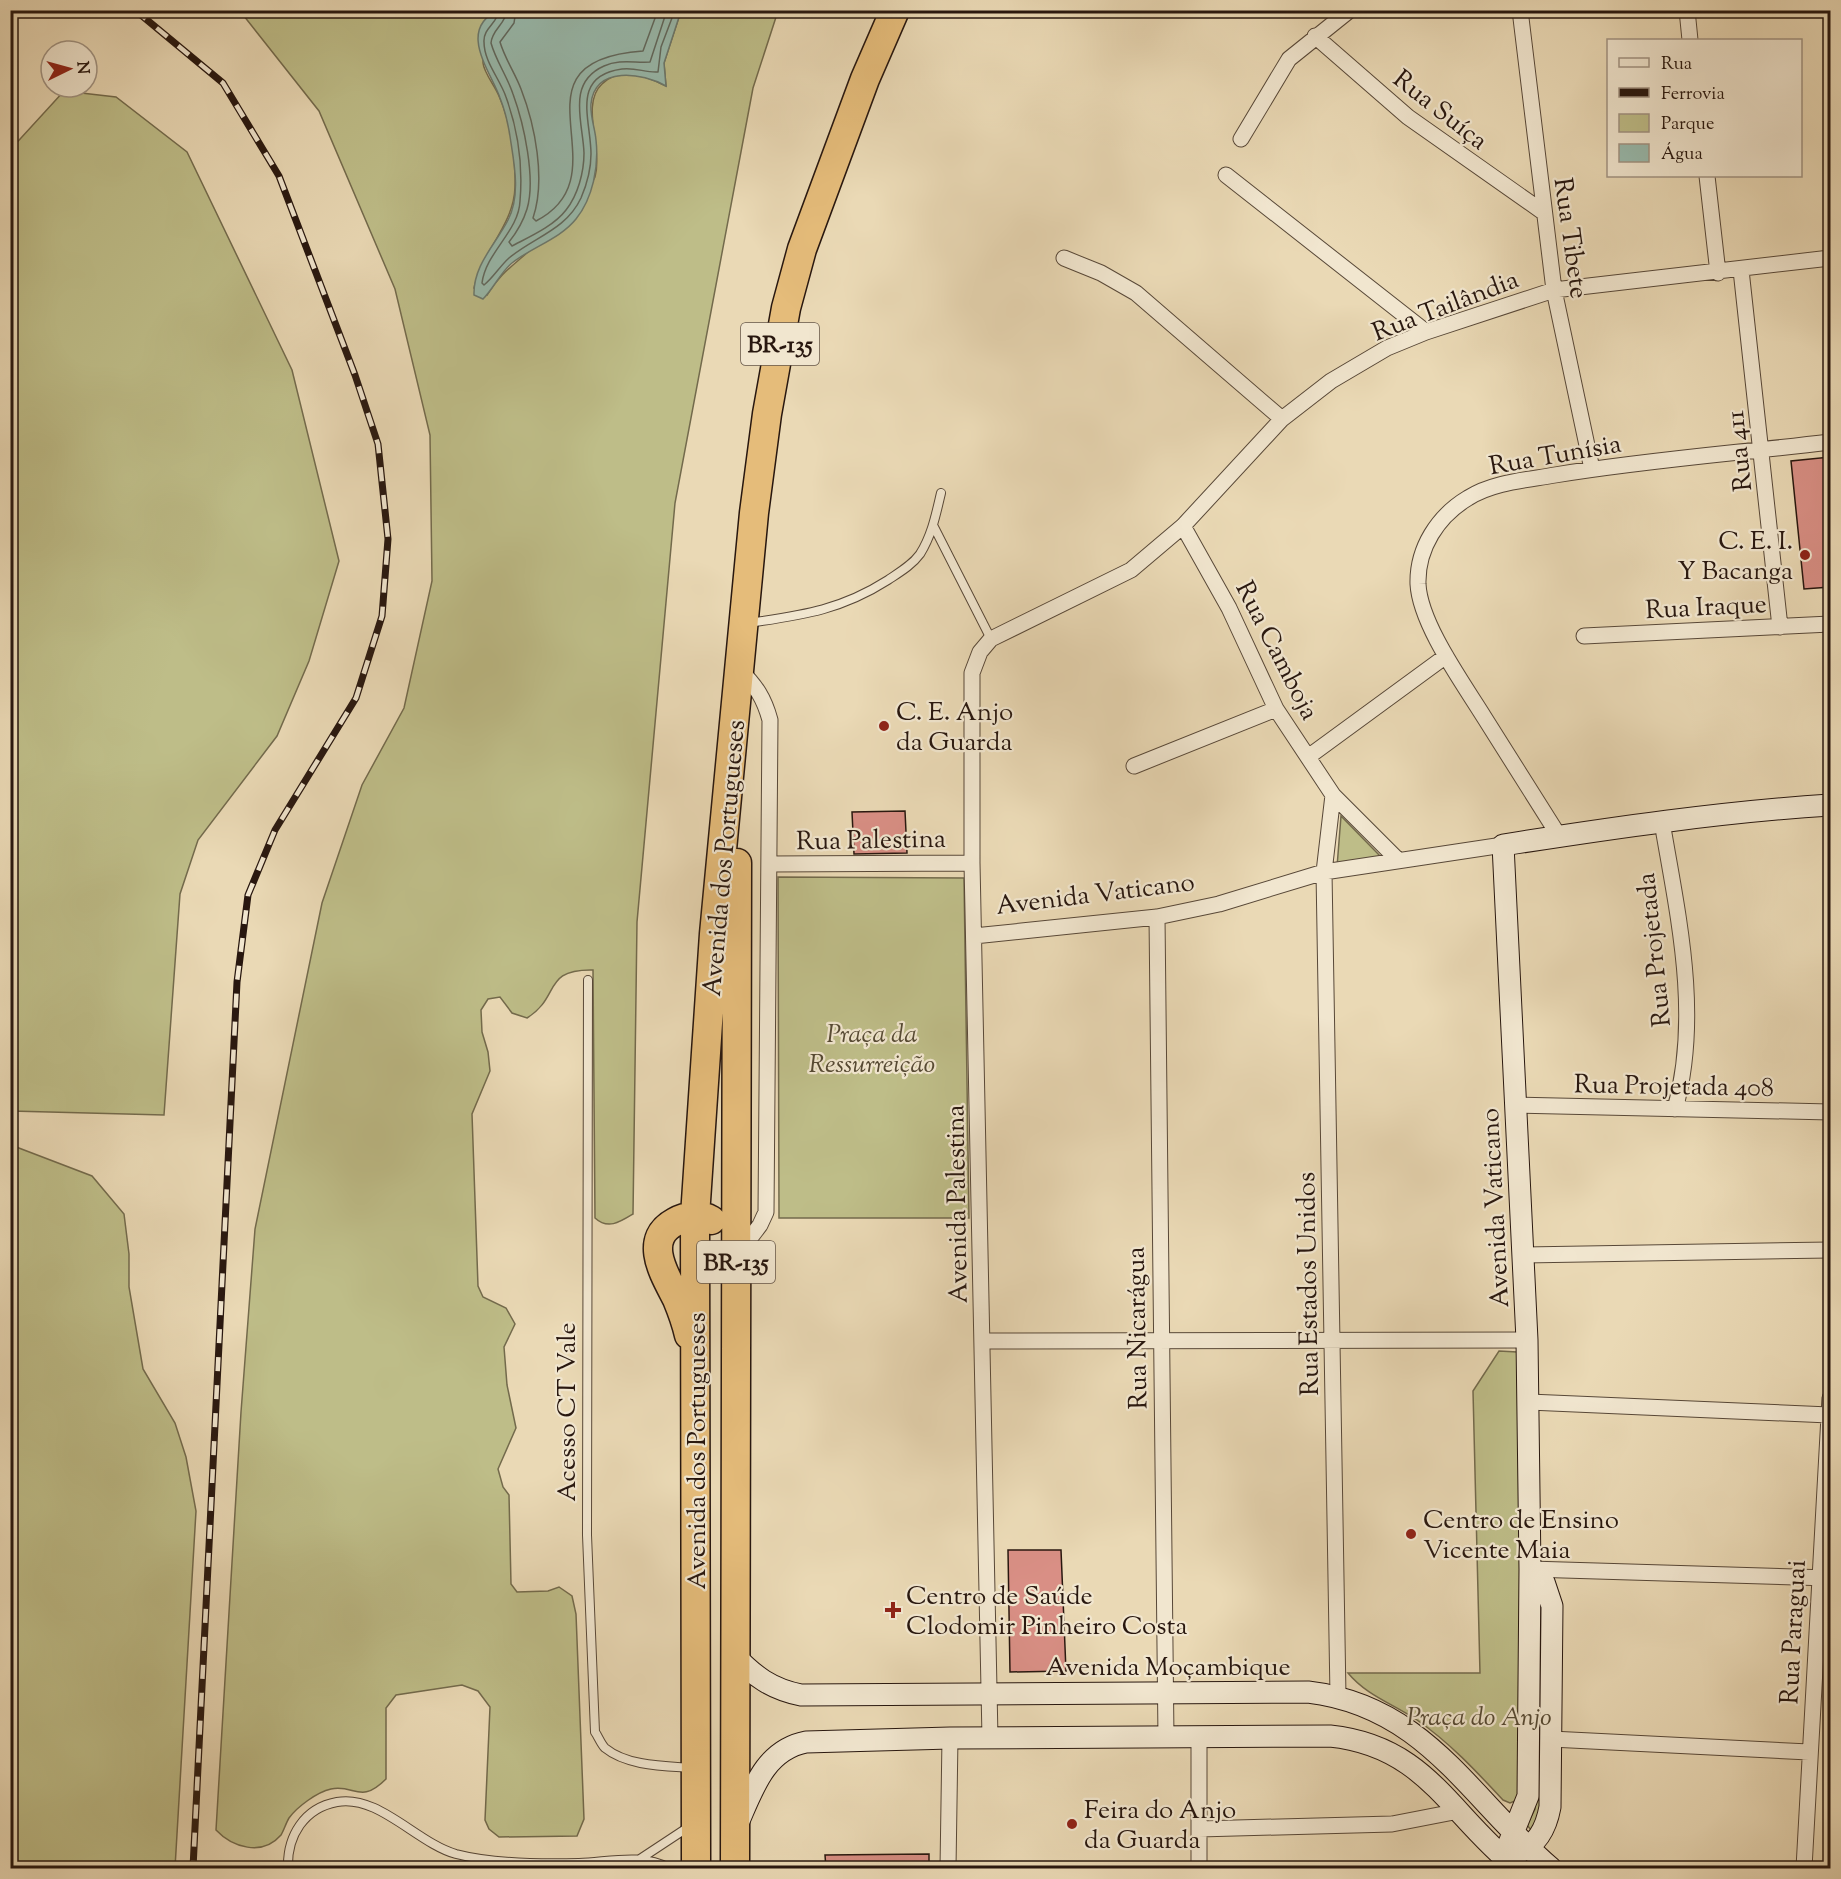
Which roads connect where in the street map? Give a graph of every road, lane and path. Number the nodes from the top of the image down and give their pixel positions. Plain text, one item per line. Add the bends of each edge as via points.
1 (896, 10) edge
2 (1350, 10) edge
3 (1520, 10) edge
4 (1687, 10) edge
5 (1315, 36) junction
6 (1690, 39) edge
7 (1241, 140) dead end
8 (1226, 175) dead end
9 (1707, 177) edge
10 (1543, 212) junction
11 (1064, 258) dead end
12 (1830, 258) edge
13 (1742, 270) junction
14 (1718, 273) junction
15 (1554, 290) junction
16 (1426, 332) junction
17 (1282, 419) junction
18 (1830, 442) edge
19 (1762, 450) junction
20 (1592, 469) junction
21 (941, 493) dead end
22 (1184, 526) junction
23 (934, 527) junction
24 (744, 624) junction
25 (1830, 624) edge
26 (1780, 627) junction
27 (1584, 636) dead end
28 (991, 639) junction
29 (1446, 656) junction
30 (739, 683) junction
31 (1276, 709) junction
32 (1308, 757) junction
33 (1134, 766) dead end
34 (1333, 795) junction
35 (1830, 805) edge
36 (1662, 822) junction
37 (1559, 836) junction
38 (1503, 845) junction
39 (1397, 859) junction
40 (972, 862) junction
41 (770, 864) junction
42 (1324, 872) junction
43 (1157, 917) junction
44 (974, 936) junction
45 (588, 980) dead end
46 (1516, 1106) junction
47 (1675, 1109) junction
48 (1830, 1112) edge
49 (695, 1216) junction
50 (1830, 1250) edge
51 (1522, 1255) junction
52 (736, 1256) junction
53 (1160, 1340) junction
54 (1527, 1340) junction
55 (983, 1341) junction
56 (1331, 1341) junction
57 (695, 1362) junction
58 (735, 1396) junction
59 (1830, 1398) edge
60 (1529, 1402) junction
61 (1829, 1415) junction
62 (1530, 1569) junction
63 (1825, 1578) edge
64 (734, 1654) junction
65 (1166, 1693) junction
66 (990, 1695) junction
67 (1338, 1696) junction
68 (1199, 1737) junction
69 (950, 1738) junction
70 (990, 1738) junction
71 (1166, 1738) junction
72 (1551, 1739) junction
73 (1809, 1752) junction
74 (696, 1768) junction
75 (1460, 1811) junction
76 (696, 1822) junction
77 (1199, 1828) junction
78 (735, 1829) junction
79 (1512, 1833) junction
80 (1528, 1849) junction
81 (640, 1859) junction
82 (499, 1860) junction
83 (577, 1863) junction
84 (1507, 1865) edge
85 (288, 1869) edge
86 (506, 1869) edge
87 (566, 1869) edge
88 (669, 1869) edge
89 (696, 1869) edge
90 (735, 1869) edge
91 (948, 1869) edge
92 (1199, 1869) edge
93 (1551, 1869) edge
94 (1804, 1869) edge

1 - 24 highway, BR-135 via 822,189 786,308 767,414
2 - 5 street
3 - 10 street, Rua Tibete
4 - 6 street
5 - 7 street via 1289,59
5 - 10 street, Rua Suíça via 1408,117
8 - 16 street
9 - 14 street
10 - 15 street, Rua Tibete
11 - 17 street via 1136,293
12 - 13 street, Rua Tailândia
13 - 14 street, Rua Tailândia
13 - 19 street, Rua 411
14 - 15 street, Rua Tailândia
15 - 16 street, Rua Tailândia
15 - 20 street, Rua Tibete
16 - 17 street, Rua Tailândia via 1387,348 1331,381
17 - 22 street, Rua Tailândia
18 - 19 street, Rua Tunísia
19 - 20 street, Rua Tunísia
19 - 26 street, Rua 411
20 - 29 street, Rua Tunísia via 1485,490 1468,497 1433,528 1422,552 1418,584 1426,613
21 - 23 lane
22 - 28 street, Rua Tailândia via 1114,580
22 - 31 street, Rua Camboja via 1229,608
23 - 24 lane via 920,554 906,568 867,593 812,614
23 - 28 lane
24 - 30 highway, BR-135
25 - 26 street, Rua Iraque
26 - 27 street, Rua Iraque
28 - 40 street, Avenida Palestina via 980,652 972,673
29 - 32 street
29 - 37 street, Rua Tunísia
30 - 41 street via 757,687 770,720
30 - 49 highway, Avenida dos Portugueses / BR-135 via 714,934
30 - 52 highway, Avenida dos Portugueses / BR-135
31 - 32 street, Rua Camboja
31 - 33 street
32 - 34 street, Rua Camboja
34 - 39 street, Rua Camboja
34 - 42 street
35 - 36 main road, Avenida Vaticano
36 - 37 main road, Avenida Vaticano
36 - 47 street, Rua Projetada via 1680,927 1687,1004 1685,1059
37 - 38 main road, Avenida Vaticano
38 - 39 street, Avenida Vaticano
38 - 46 main road, Avenida Vaticano
39 - 42 street, Avenida Vaticano
40 - 41 street, Rua Palestina
40 - 44 street, Avenida Palestina
41 - 52 street via 766,1212
42 - 43 street, Avenida Vaticano via 1219,904
42 - 56 street, Rua Estados Unidos
43 - 44 street, Avenida Vaticano
43 - 53 street, Rua Nicarágua
44 - 55 street, Avenida Palestina
45 - 74 lane, Acesso CT Vale via 587,1535 596,1732 604,1747 628,1758 657,1766
46 - 47 street, Rua Projetada 408
46 - 51 main road, Avenida Vaticano
47 - 48 street, Rua Projetada 408
49 - 57 highway, Avenida dos Portugueses / BR-135
49 - 57 highway via 681,1219 664,1230 657,1250 662,1272 682,1311
49 - 58 highway via 712,1220 726,1244 725,1338
50 - 51 street
51 - 54 main road, Avenida Vaticano
52 - 58 highway, Avenida dos Portugueses / BR-135
53 - 55 street
53 - 56 street
53 - 65 street, Rua Nicarágua
54 - 56 street
54 - 60 main road, Avenida Vaticano
55 - 66 street, Avenida Palestina
56 - 67 street, Rua Estados Unidos
57 - 74 highway, Avenida dos Portugueses / BR-135
58 - 64 highway, Avenida dos Portugueses / BR-135
59 - 61 street, Rua Paraguai
60 - 61 street
60 - 62 main road, Avenida Vaticano
61 - 63 street, Rua Paraguai
62 - 63 street
62 - 72 main road via 1544,1582 1552,1606
62 - 79 main road, Avenida Vaticano via 1528,1796
63 - 73 street, Rua Paraguai
64 - 66 main road, Avenida Moçambique via 767,1684 801,1695
64 - 78 highway, Avenida dos Portugueses / BR-135
65 - 66 main road, Avenida Moçambique
65 - 67 main road, Avenida Moçambique via 1308,1692
65 - 71 street, Rua Nicarágua
66 - 70 street, Avenida Palestina
67 - 79 main road, Avenida Moçambique via 1384,1714 1429,1745
68 - 71 main road
68 - 75 main road via 1353,1739 1404,1760
68 - 77 street
69 - 70 main road
69 - 78 main road via 826,1741 786,1748 776,1754 762,1773
69 - 91 street
70 - 71 main road
72 - 73 street
72 - 80 main road via 1547,1824
73 - 94 street, Rua Paraguai
74 - 76 highway, Avenida dos Portugueses / BR-135
75 - 77 street via 1392,1824
75 - 84 main road
76 - 81 lane
76 - 89 highway, Avenida dos Portugueses / BR-135
77 - 92 street
78 - 90 highway, Avenida dos Portugueses / BR-135
79 - 80 main road, Avenida Moçambique
79 - 84 main road, Avenida Vaticano
80 - 84 main road
80 - 93 main road, Avenida Moçambique
81 - 83 lane
81 - 88 lane
82 - 83 lane
82 - 85 lane via 457,1854 425,1841 366,1805 340,1801 317,1807 296,1829
82 - 86 lane
83 - 87 lane

